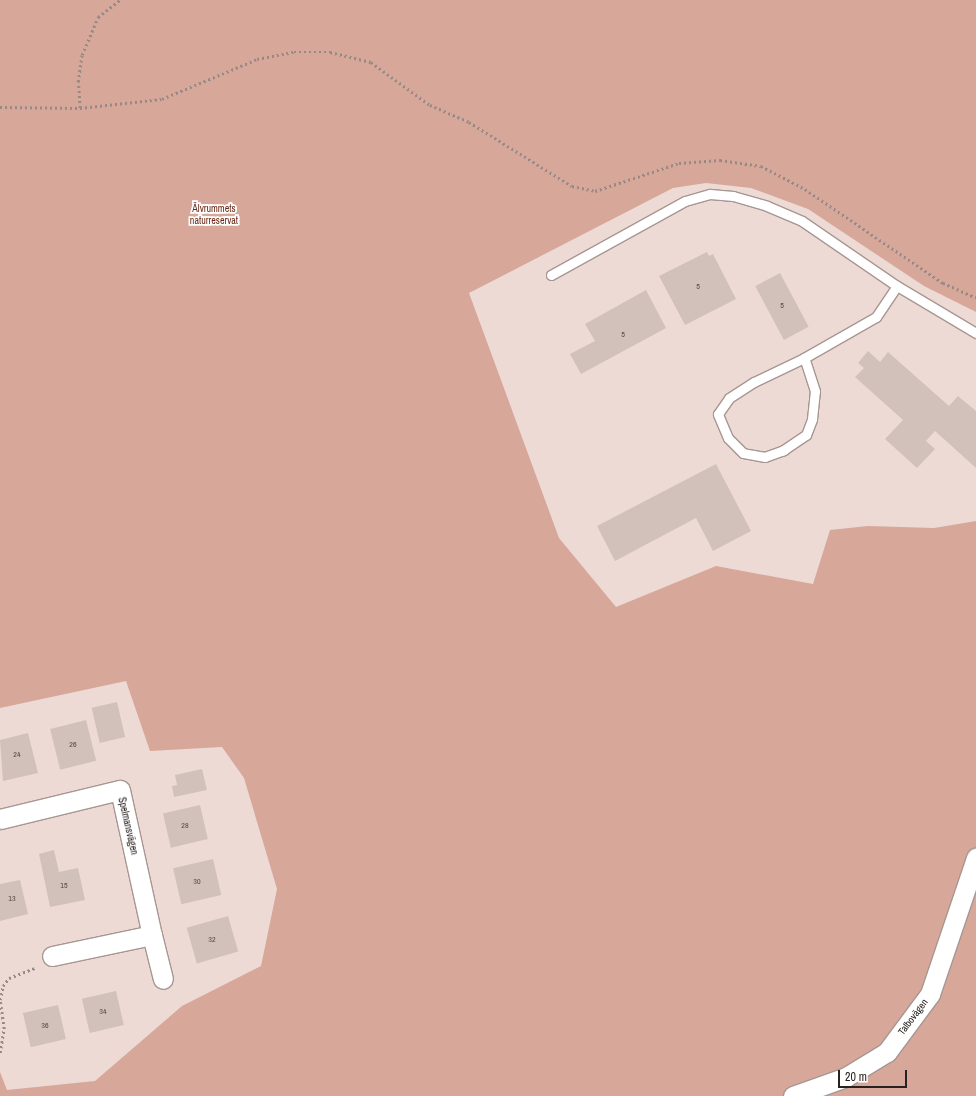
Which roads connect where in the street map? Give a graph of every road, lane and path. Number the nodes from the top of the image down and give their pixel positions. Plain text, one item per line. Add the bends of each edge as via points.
1 (120, 0) edge
2 (0, 107) edge
3 (80, 108) junction
4 (572, 186) dead end
5 (551, 275) dead end
6 (897, 286) junction
7 (976, 333) edge
8 (804, 358) junction
9 (0, 819) edge
10 (976, 858) edge
11 (152, 935) junction
12 (52, 956) joint
13 (163, 979) dead end
14 (0, 1052) edge
15 (793, 1096) edge

1 - 3 path via 98,17 82,55 78,82
2 - 3 path
3 - 4 path via 162,99 257,60 294,52 330,52 371,62 430,105 469,122
5 - 6 lane via 685,201 710,194 733,196 767,206 802,221
6 - 7 lane
6 - 8 lane via 876,317
8 - 8 lane via 736,394 718,414 728,438 743,453 765,457 783,451 806,435 812,419 815,392
9 - 11 street, Spelmansvägen via 120,790
10 - 15 street, Talbovägen via 930,994 887,1052 846,1076
11 - 12 street
11 - 13 street, Spelmansvägen
12 - 14 path via 30,971 9,978 2,986 0,1000 4,1029

